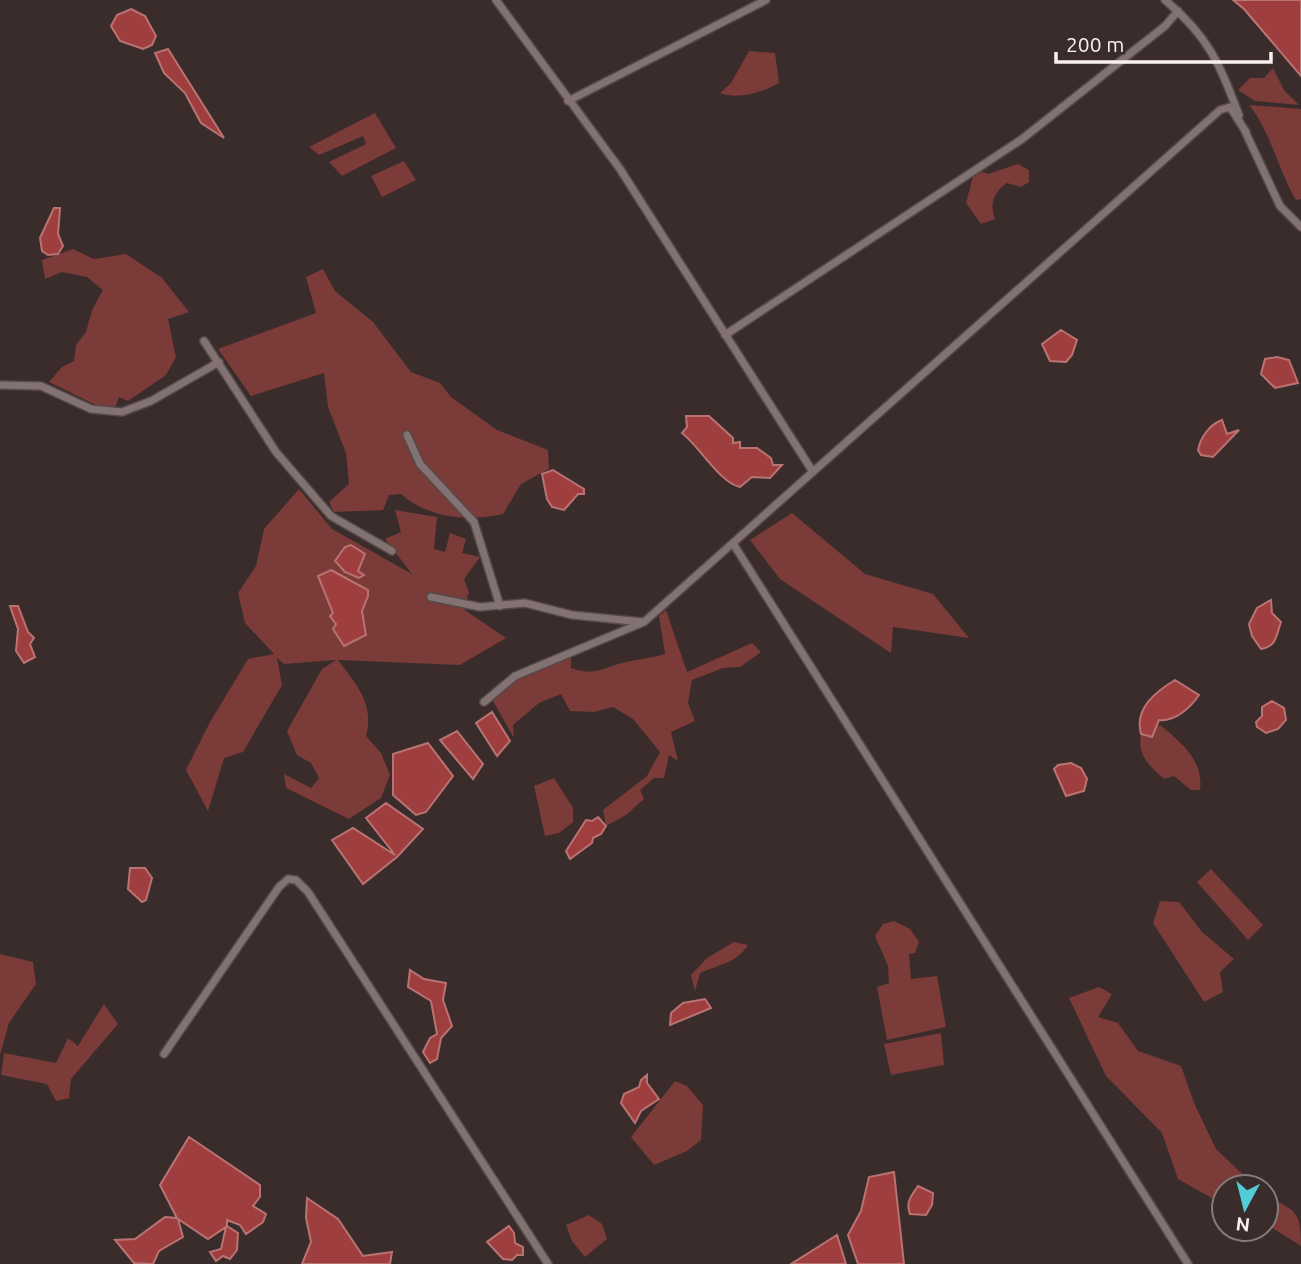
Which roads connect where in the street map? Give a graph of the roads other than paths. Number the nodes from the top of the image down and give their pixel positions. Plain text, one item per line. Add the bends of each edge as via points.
1 (496, 0) edge
2 (765, 0) edge
3 (1165, 0) edge
4 (1178, 11) junction
5 (568, 101) junction
6 (1245, 132) junction
7 (1301, 227) edge
8 (724, 335) junction
9 (204, 341) dead end
10 (219, 362) junction
11 (0, 385) edge
12 (407, 435) dead end
13 (813, 472) junction
14 (734, 545) junction
15 (392, 551) dead end
16 (431, 597) dead end
17 (500, 606) junction
18 (644, 622) junction
19 (484, 702) dead end
20 (164, 1054) dead end
21 (548, 1264) edge
22 (1188, 1264) edge

1 - 5 street
2 - 5 street
3 - 4 street
4 - 6 street via 1204,36
4 - 8 street via 1022,138
5 - 8 street via 620,169
6 - 7 street via 1280,206
6 - 13 street via 1230,107 1220,110
8 - 13 street
9 - 10 street
10 - 11 street via 151,401 122,412 91,409 41,386
10 - 15 street via 276,452 331,516
12 - 17 street via 421,464 474,522
13 - 14 street
14 - 18 street
14 - 22 street
16 - 17 street via 480,607
17 - 18 street via 525,603 572,615
18 - 19 street via 515,676
20 - 21 street via 279,887 288,879 296,880

